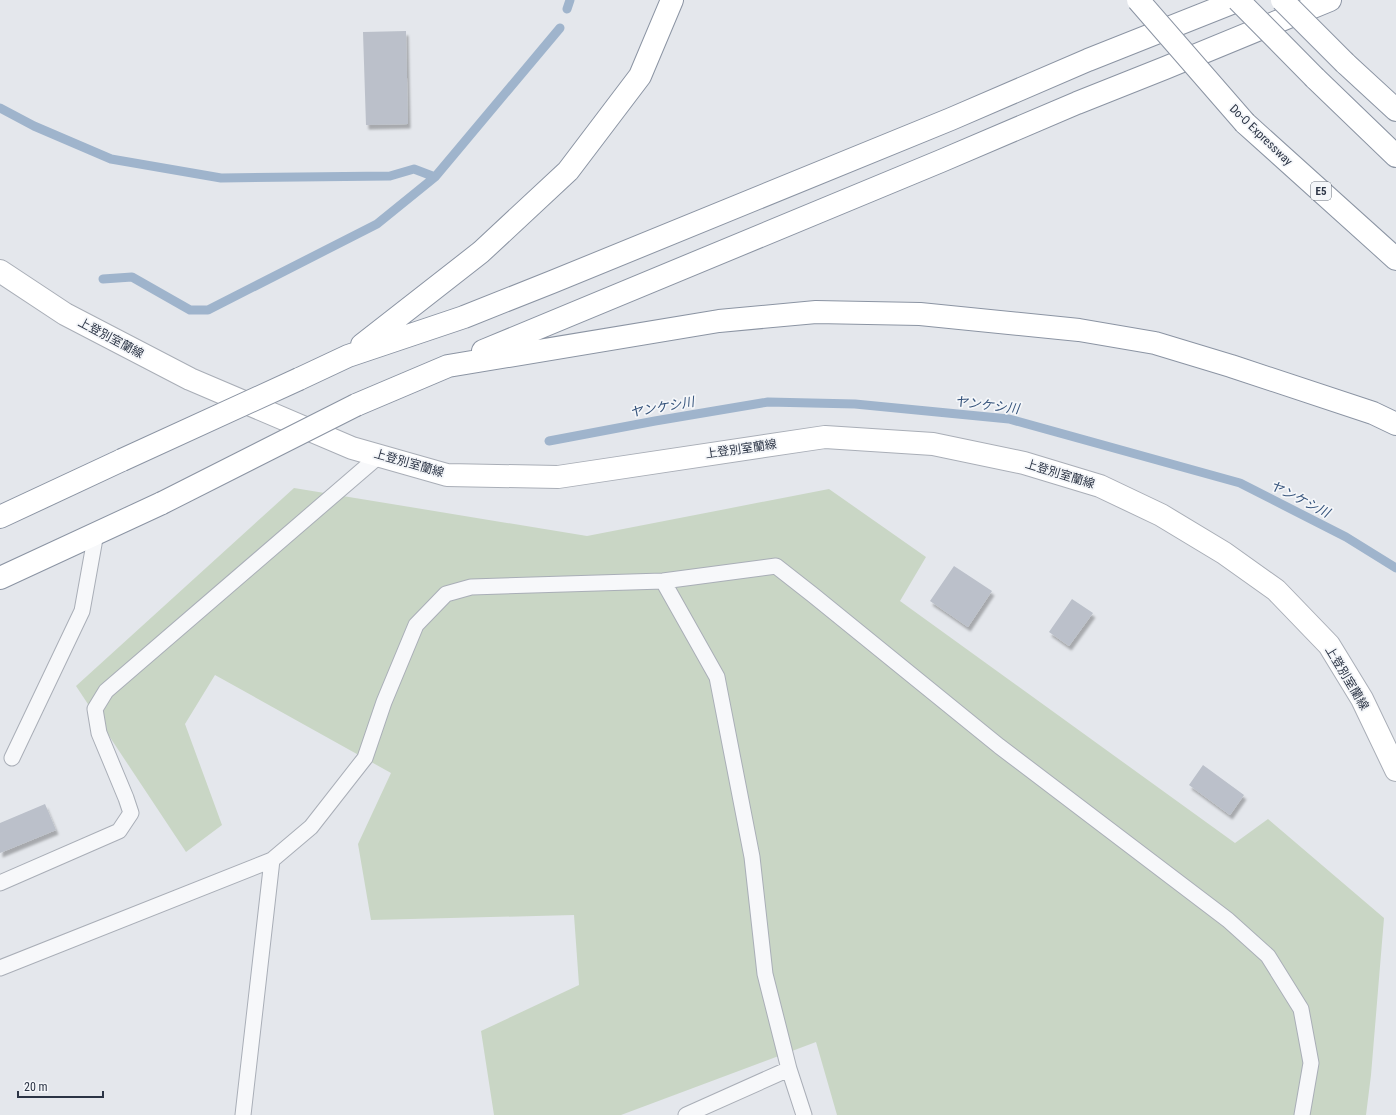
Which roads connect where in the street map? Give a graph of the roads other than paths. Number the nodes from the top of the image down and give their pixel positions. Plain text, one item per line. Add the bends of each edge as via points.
1 (672, 0) edge
2 (1138, 0) edge
3 (1238, 0) edge
4 (1282, 0) edge
5 (1330, 0) edge
6 (1396, 110) edge
7 (1396, 156) edge
8 (1396, 259) edge
9 (0, 271) edge
10 (348, 356) junction
11 (448, 366) junction
12 (1396, 424) edge
13 (380, 455) junction
14 (0, 517) edge
15 (96, 534) junction
16 (0, 578) edge
17 (663, 581) junction
18 (12, 758) dead end
19 (1396, 770) edge
20 (272, 860) junction
21 (0, 883) edge
22 (0, 968) edge
23 (789, 1069) junction
24 (243, 1115) edge
25 (686, 1115) edge
26 (804, 1115) edge
27 (1302, 1115) edge

1 - 10 main road via 640,76 568,171 481,252
2 - 8 main road, Do-O Expressway / E5, bridge via 1245,123
3 - 7 main road, bridge
3 - 10 main road via 552,282
4 - 6 main road, bridge
5 - 11 main road
9 - 13 main road, 上登別室蘭線 via 65,314 190,379 352,448
10 - 14 main road, bridge
11 - 12 main road via 719,321 816,312 920,314 1078,330 1155,343 1374,413
11 - 15 main road, bridge via 356,405
13 - 19 main road, 上登別室蘭線 via 447,475 558,477 825,437 933,444 1024,462 1100,486 1161,515 1224,553 1276,590 1329,645 1362,699
13 - 21 lane via 106,690 95,709 99,733 131,813 119,831
15 - 16 main road
15 - 18 lane via 82,610
17 - 20 lane via 472,587 446,594 416,625 384,702 365,758 310,827
17 - 23 lane via 717,677 752,857 765,974
17 - 27 lane via 776,566 999,746 1228,920 1268,956 1301,1009 1311,1063
20 - 22 lane
20 - 24 lane
23 - 25 lane
23 - 26 lane

